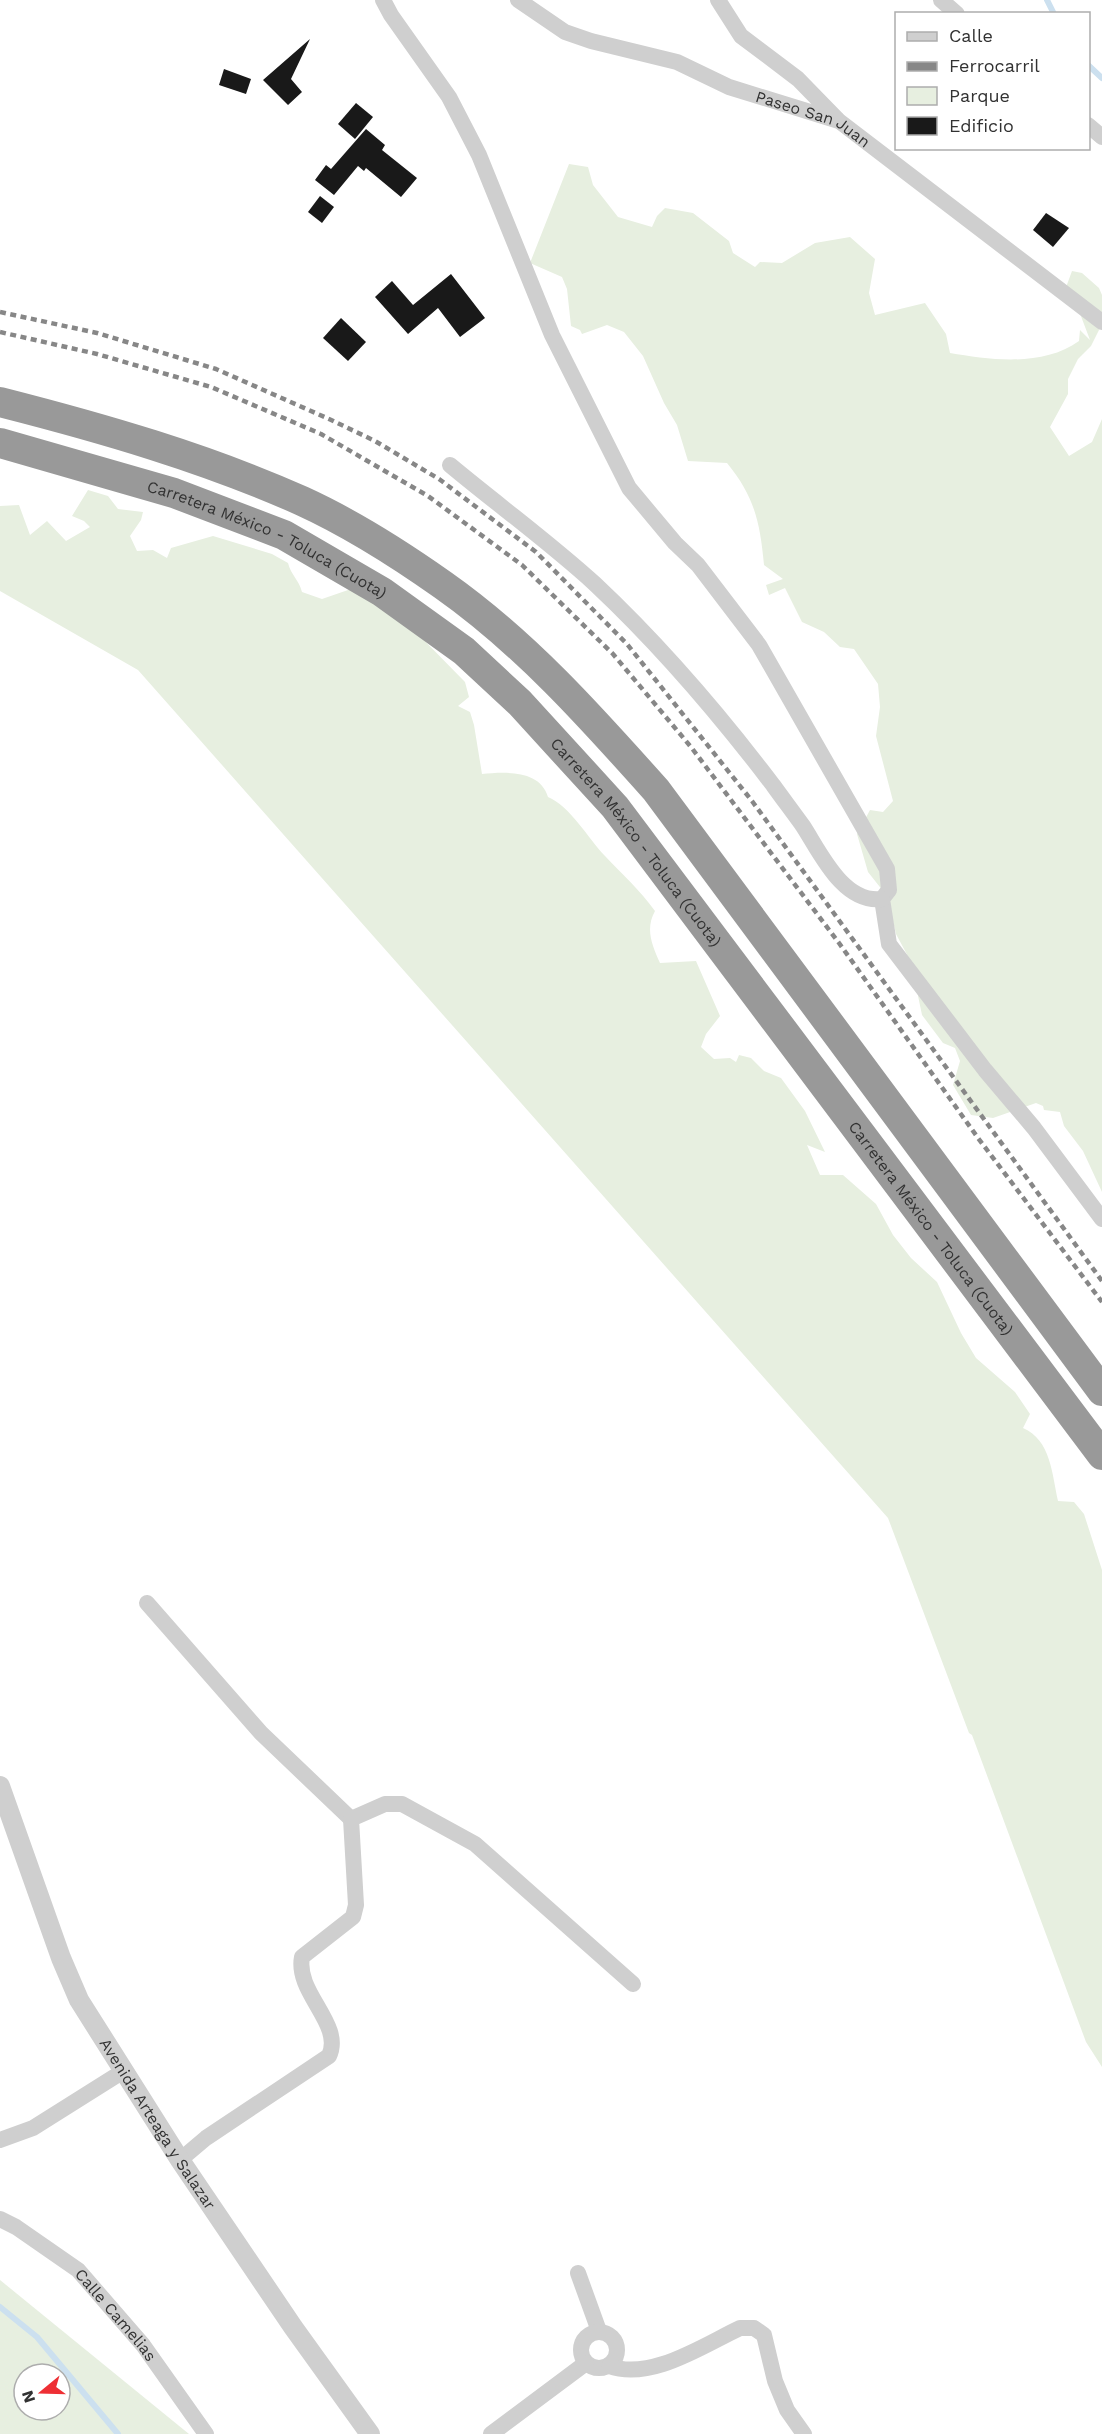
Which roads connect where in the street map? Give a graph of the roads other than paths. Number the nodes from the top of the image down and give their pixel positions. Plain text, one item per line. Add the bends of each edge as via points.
1 (383, 0) edge
2 (518, 0) edge
3 (718, 0) edge
4 (941, 0) edge
5 (955, 12) edge
6 (839, 121) junction
7 (1090, 126) edge
8 (1102, 137) edge
9 (1102, 322) edge
10 (0, 402) edge
11 (0, 444) edge
12 (450, 465) dead end
13 (882, 899) junction
14 (1102, 1219) edge
15 (1102, 1391) edge
16 (1102, 1455) edge
17 (147, 1603) dead end
18 (0, 1786) edge
19 (351, 1819) junction
20 (633, 1984) dead end
21 (123, 2072) junction
22 (0, 2140) edge
23 (180, 2160) junction
24 (0, 2219) edge
25 (578, 2273) dead end
26 (599, 2331) junction
27 (586, 2363) junction
28 (609, 2366) junction
29 (206, 2434) edge
30 (370, 2434) edge
31 (491, 2434) edge
32 (804, 2434) edge

1 - 13 street via 449,97 479,155 552,335 629,488 698,565 759,645 887,869 890,890
2 - 6 street, Paseo San Juan via 565,32 677,62 729,87
3 - 6 street via 741,36 798,79
4 - 5 street
6 - 9 street, Paseo San Juan
7 - 8 street
10 - 15 highway via 197,459 304,502 386,547 489,621 574,698 656,790
11 - 16 highway, Carretera México - Toluca (Cuota) via 174,493 284,535 382,592 464,651 504,688 615,807
12 - 13 street via 594,584 653,643 759,767 835,875 851,890 871,900
13 - 14 street via 889,944
17 - 19 street via 261,1733
18 - 21 street, Avenida Arteaga y Salazar via 79,2000
19 - 20 street via 385,1804 402,1804 476,1844
19 - 23 street via 356,1905 353,1917 302,1957 300,1968 331,2033 333,2046 329,2056 206,2138
21 - 22 street via 33,2128
21 - 23 street, Avenida Arteaga y Salazar
23 - 30 street, Avenida Arteaga y Salazar
24 - 29 street, Calle Camelias via 78,2270 143,2345
25 - 26 street
26 - 27 street via 586,2337 582,2345
26 - 28 street via 612,2337 617,2345 618,2355
27 - 28 street via 595,2368
27 - 31 street
28 - 32 street via 623,2371 655,2368 740,2328 754,2328 764,2336 775,2381

